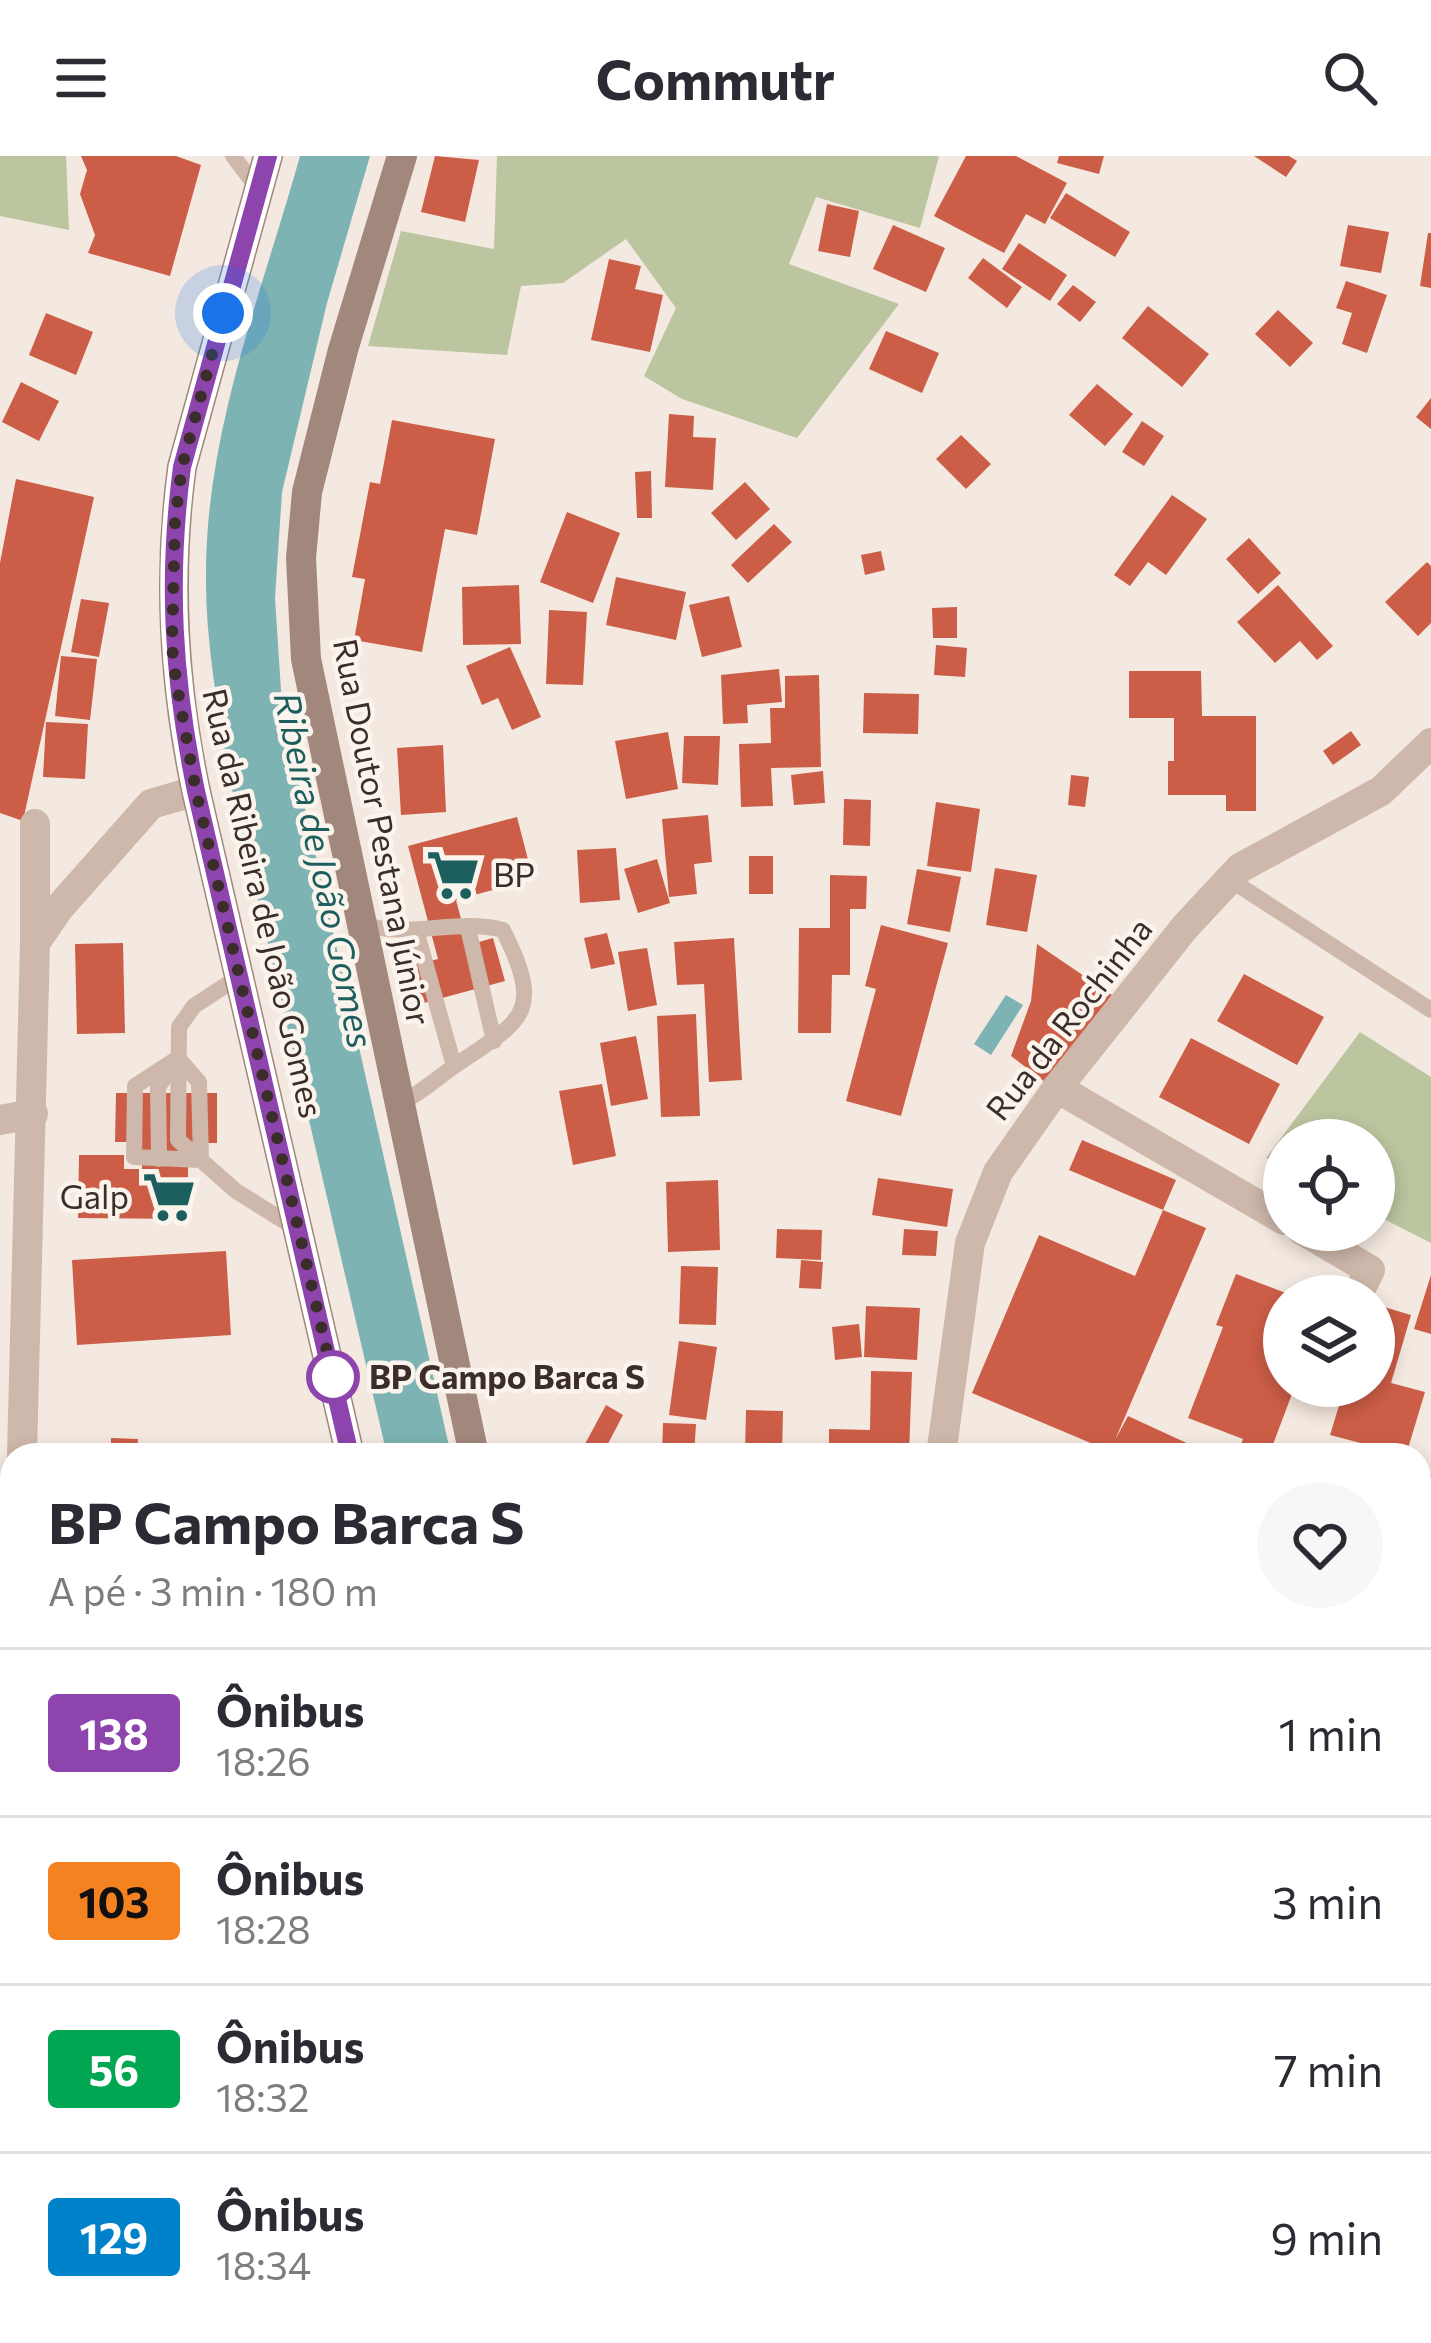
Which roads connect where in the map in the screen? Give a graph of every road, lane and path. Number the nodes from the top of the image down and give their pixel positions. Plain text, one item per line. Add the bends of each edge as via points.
1 (233, 156) edge
2 (268, 156) edge
3 (402, 156) edge
4 (258, 190) junction
5 (1431, 743) edge
6 (196, 791) junction
7 (35, 824) dead end
8 (1229, 879) junction
9 (362, 924) junction
10 (468, 928) junction
11 (416, 931) junction
12 (35, 943) junction
13 (240, 976) junction
14 (1431, 1010) edge
15 (494, 1041) junction
16 (178, 1058) junction
17 (454, 1066) junction
18 (1058, 1088) junction
19 (401, 1103) junction
20 (33, 1114) junction
21 (0, 1120) edge
22 (201, 1160) junction
23 (1263, 1208) edge
24 (300, 1231) junction
25 (1338, 1251) edge
26 (1368, 1275) edge
27 (22, 1443) edge
28 (347, 1443) edge
29 (472, 1443) edge
30 (942, 1443) edge

1 - 4 lane
2 - 4 main road, Rua da Ribeira de João Gomes
3 - 9 main road, Rua Doutor Pestana Júnior via 307,492 301,558 307,659
4 - 6 main road, Rua da Ribeira de João Gomes via 200,395 175,520 172,647
5 - 8 street, Rua da Rochinha via 1381,791
6 - 12 street via 151,804
6 - 13 main road, Rua da Ribeira de João Gomes
7 - 12 street
8 - 14 lane
8 - 18 street, Rua da Rochinha
9 - 11 lane
9 - 19 main road, Rua Doutor Pestana Júnior
10 - 11 lane
10 - 15 lane
10 - 15 lane via 502,931 524,989 520,1016
11 - 17 lane
12 - 20 street
13 - 16 lane via 194,1006 179,1027
13 - 24 main road, Rua da Ribeira de João Gomes
15 - 17 lane
16 - 22 lane via 200,1082
16 - 22 lane via 158,1087 158,1159
17 - 19 lane
18 - 23 street
18 - 30 street, Rua da Rochinha via 998,1172 970,1243
19 - 29 main road, Rua Doutor Pestana Júnior
20 - 21 street
20 - 27 street
22 - 24 lane
24 - 28 main road, Rua da Ribeira de João Gomes
25 - 26 street

